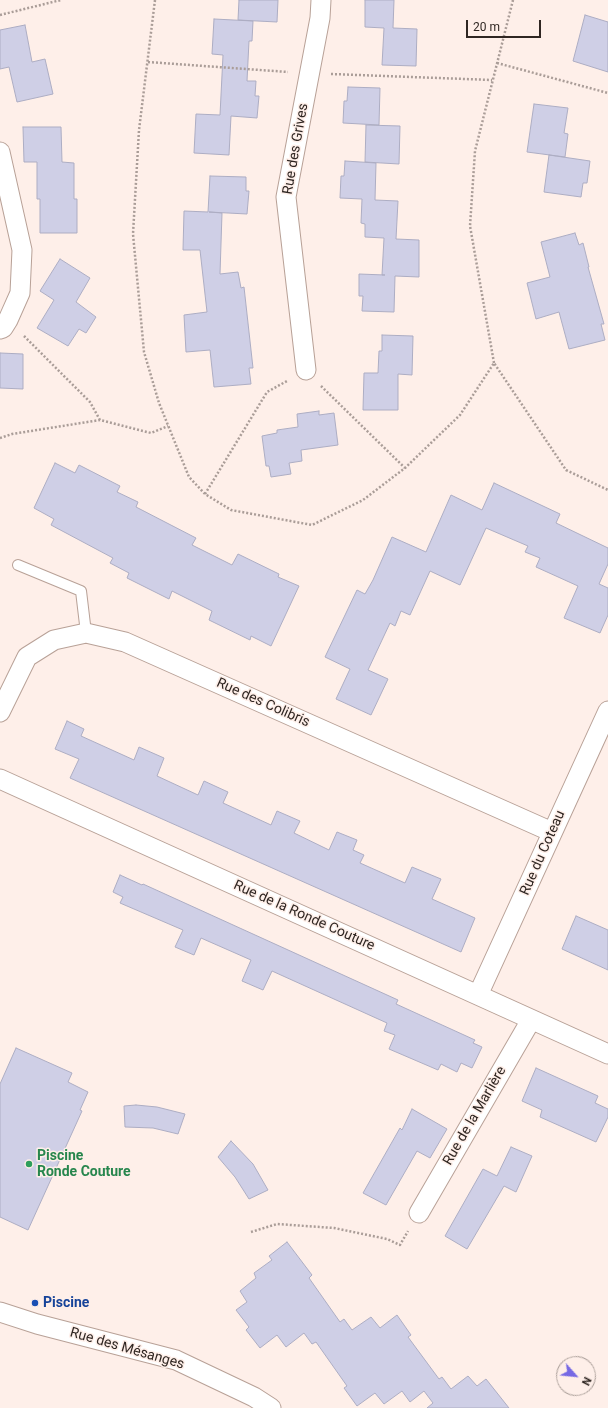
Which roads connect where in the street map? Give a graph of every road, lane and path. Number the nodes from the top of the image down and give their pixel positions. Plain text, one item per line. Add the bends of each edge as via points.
1 (61, 0) edge
2 (321, 0) edge
3 (513, 0) edge
4 (0, 15) edge
5 (147, 62) dead end
6 (497, 62) junction
7 (309, 73) junction
8 (492, 80) junction
9 (608, 93) edge
10 (0, 152) edge
11 (4, 324) edge
12 (494, 363) dead end
13 (306, 370) junction
14 (100, 420) junction
15 (168, 426) dead end
16 (0, 438) edge
17 (405, 468) dead end
18 (205, 494) dead end
19 (18, 565) dead end
20 (86, 633) junction
21 (608, 711) edge
22 (0, 712) edge
23 (0, 779) edge
24 (552, 832) junction
25 (478, 995) junction
26 (531, 1020) junction
27 (608, 1054) edge
28 (418, 1213) joint
29 (251, 1232) dead end
30 (0, 1312) edge
31 (271, 1408) edge

1 - 4 path
2 - 7 street, Rue des Grives
3 - 6 path
5 - 7 path
6 - 8 path
6 - 9 path
7 - 8 path
7 - 13 street, Rue des Grives via 286,197
8 - 12 path via 475,150 470,226
10 - 11 street via 22,250 20,293
11 - 14 path via 90,402
13 - 17 path
13 - 18 path via 267,392
14 - 15 path via 151,433
14 - 16 path
19 - 20 lane via 81,591
20 - 22 street, Rue des Colibris via 54,640 27,657
20 - 24 street, Rue des Colibris via 125,642
21 - 24 street, Rue du Coteau
23 - 25 street, Rue de la Ronde Couture
24 - 25 street, Rue du Coteau
25 - 26 street, Rue de la Ronde Couture
26 - 27 street, Rue de la Ronde Couture
26 - 28 street, Rue de la Marlière
28 - 29 path via 400,1245 387,1239 334,1228 277,1224
30 - 31 street, Rue des Mésanges via 176,1360 254,1397

